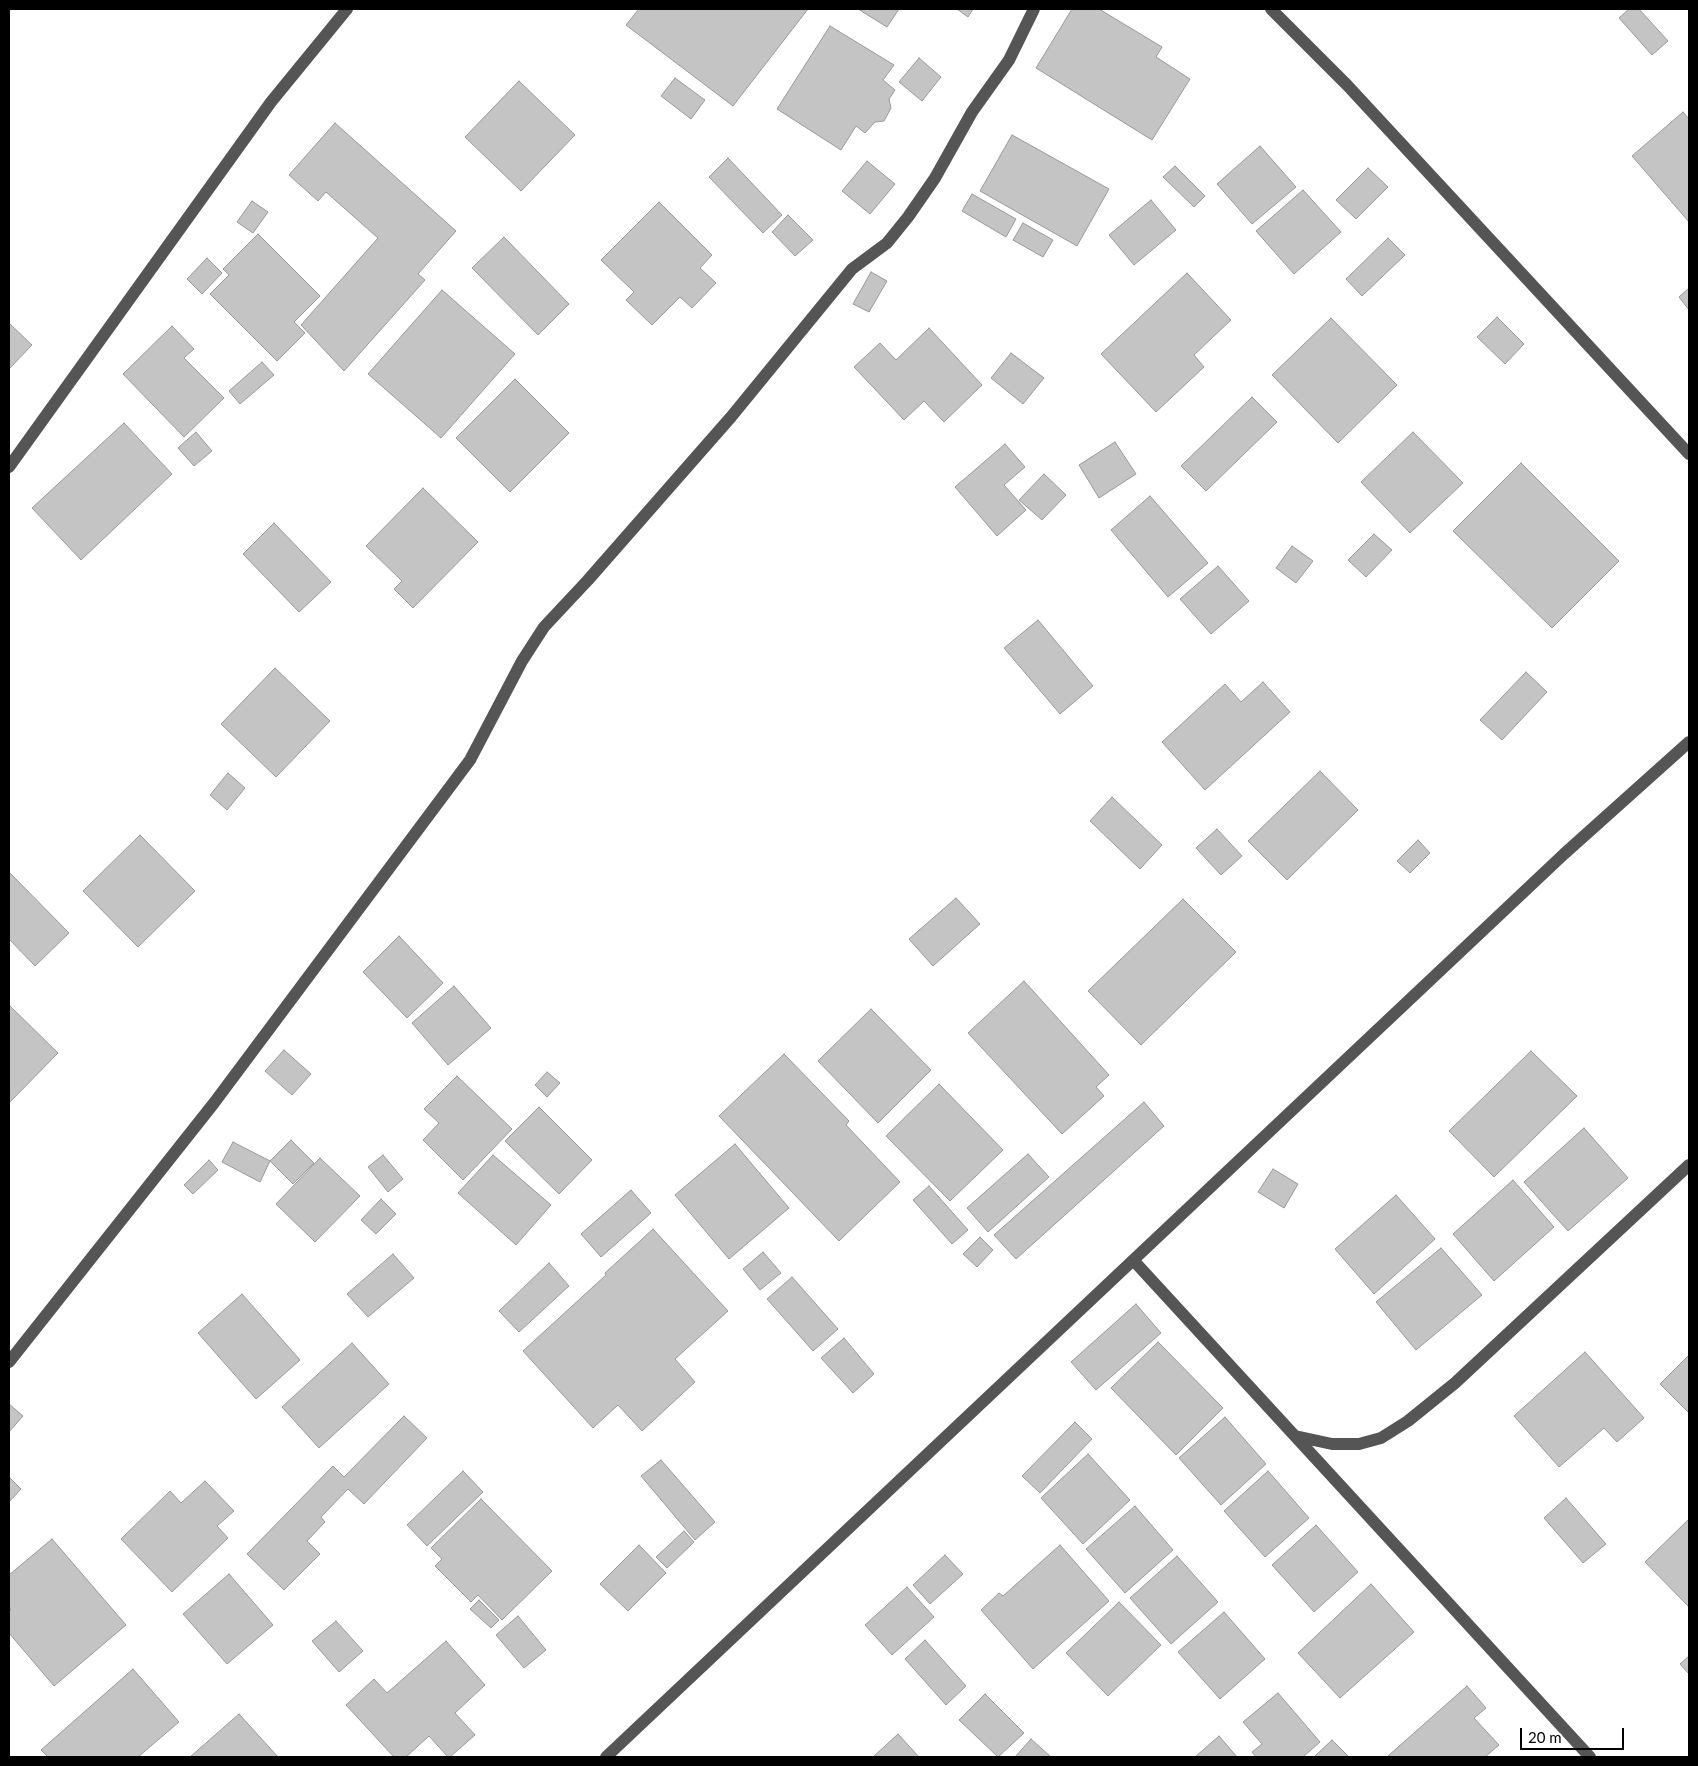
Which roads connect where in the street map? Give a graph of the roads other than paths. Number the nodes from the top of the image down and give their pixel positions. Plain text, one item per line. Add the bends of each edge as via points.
1 (346, 9) edge
2 (1034, 9) edge
3 (1271, 9) edge
4 (1689, 454) edge
5 (9, 467) edge
6 (1689, 742) edge
7 (1689, 1165) edge
8 (1134, 1261) junction
9 (9, 1362) edge
10 (1295, 1436) junction
11 (606, 1757) edge
12 (1590, 1757) edge

1 - 5 street via 272,102
2 - 9 street via 1009,60 972,112 935,178 908,217 887,243 852,269 730,417 544,627 522,661 470,760 214,1103
3 - 4 street via 1347,85
6 - 8 street via 1564,854
7 - 10 street via 1455,1383 1408,1422 1381,1438 1359,1444 1332,1444
8 - 10 street
8 - 11 street
10 - 12 street

